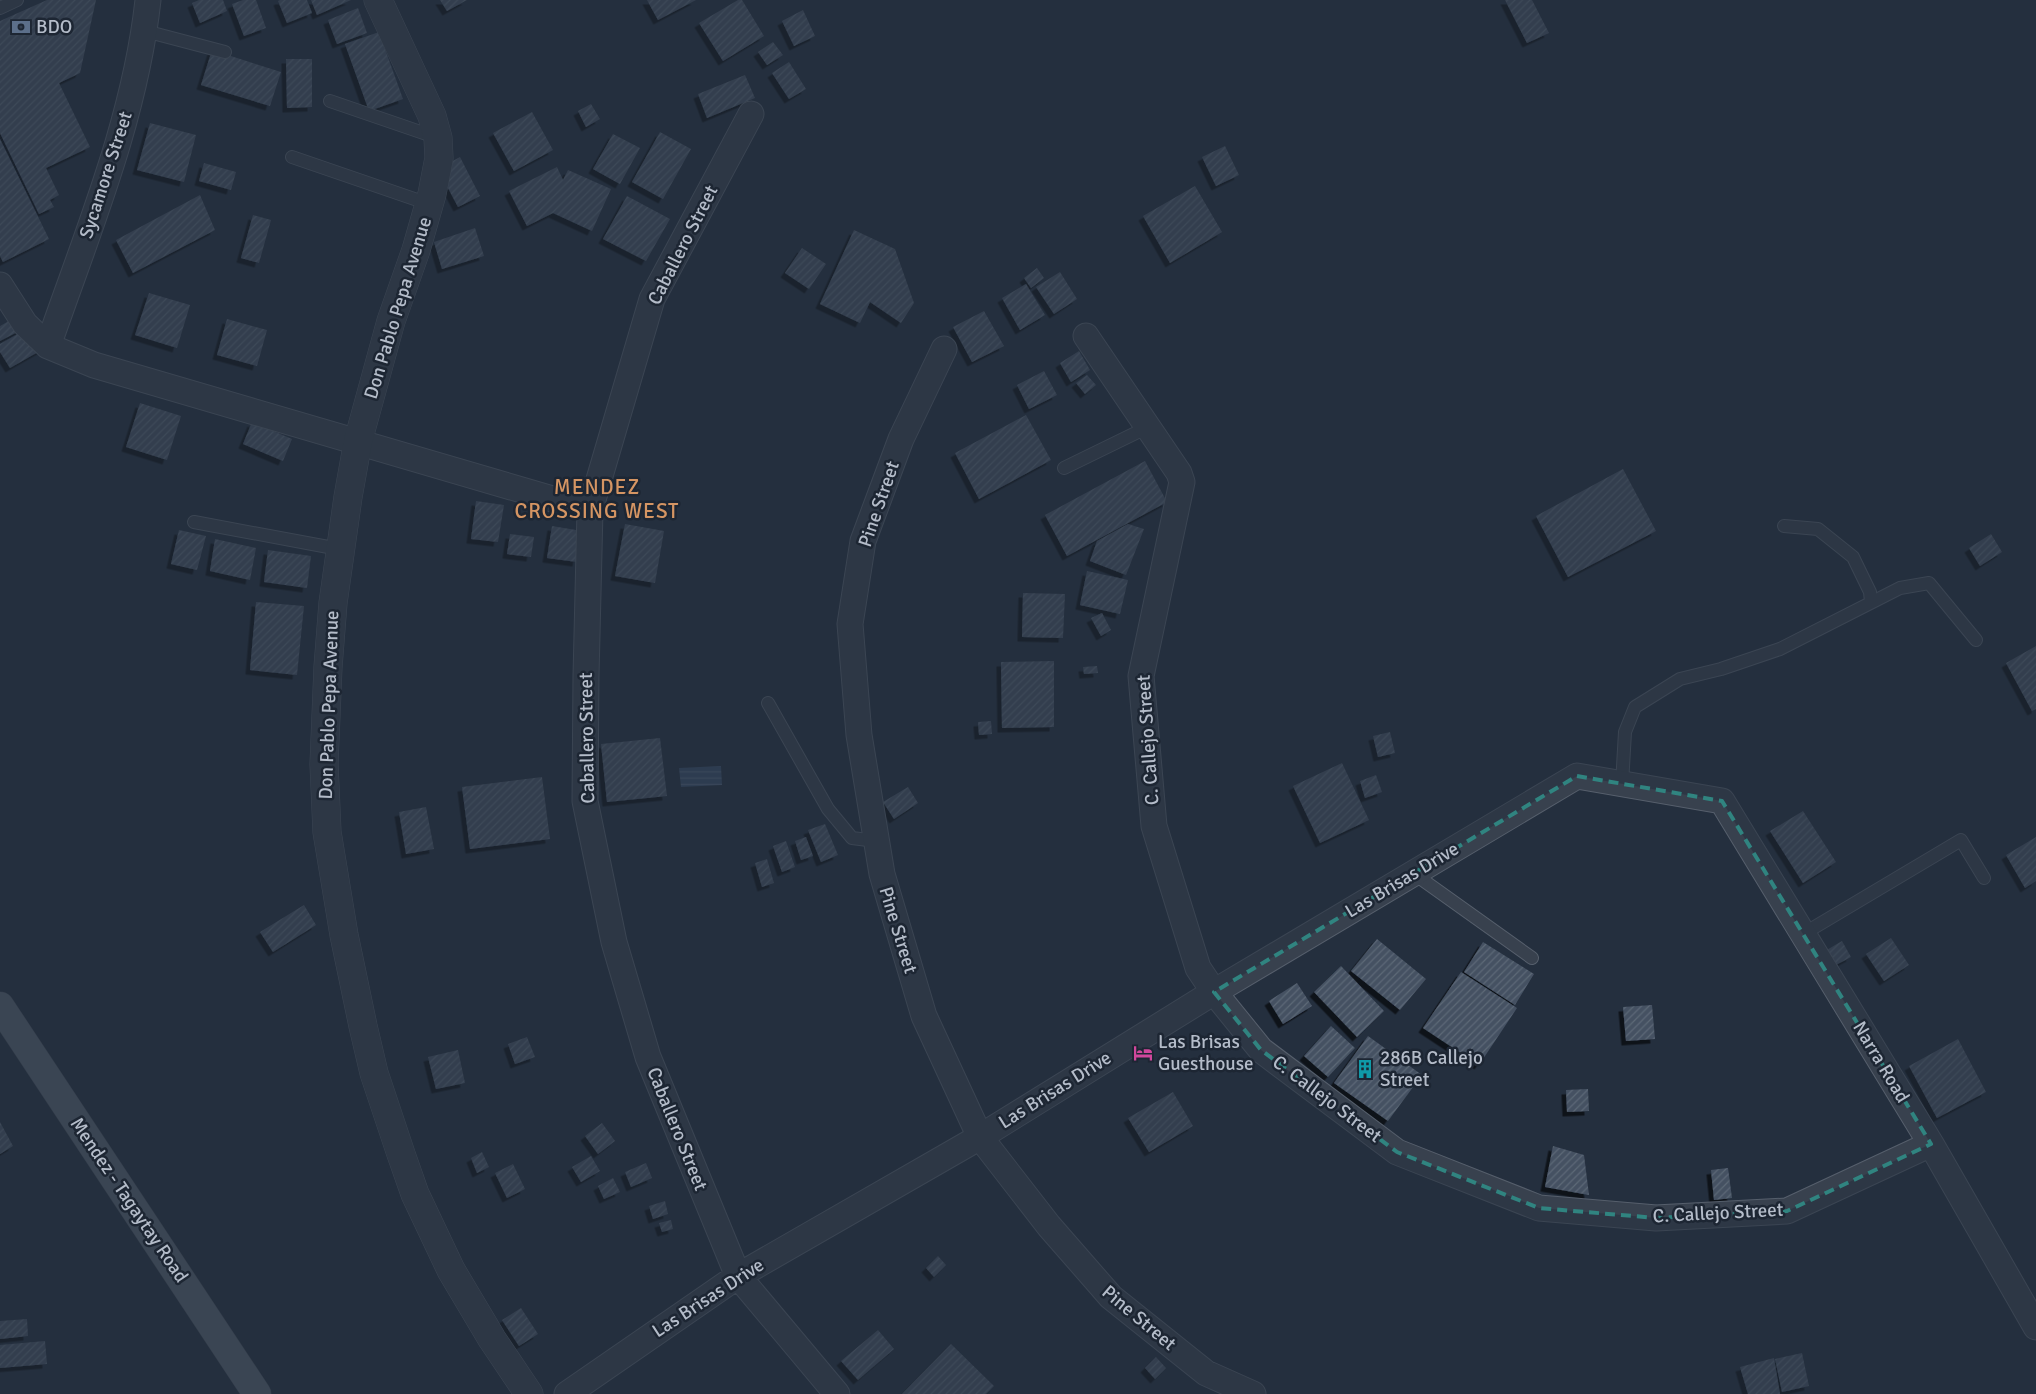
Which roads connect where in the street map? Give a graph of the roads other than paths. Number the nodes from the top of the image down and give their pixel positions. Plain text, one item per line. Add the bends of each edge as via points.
1 (17, 0) edge
2 (148, 0) edge
3 (378, 0) edge
4 (0, 8) edge
5 (145, 31) junction
6 (225, 52) dead end
7 (330, 101) dead end
8 (751, 114) dead end
9 (438, 138) junction
10 (292, 157) dead end
11 (429, 204) junction
12 (0, 285) edge
13 (1086, 336) dead end
14 (48, 346) junction
15 (944, 349) dead end
16 (1148, 427) junction
17 (358, 441) junction
18 (1064, 468) dead end
19 (590, 510) junction
20 (194, 522) dead end
21 (1784, 526) dead end
22 (340, 549) junction
23 (1871, 602) junction
24 (1976, 640) dead end
25 (768, 703) dead end
26 (1622, 784) junction
27 (1722, 801) joint
28 (876, 841) junction
29 (1413, 873) junction
30 (1984, 878) dead end
31 (1803, 934) junction
32 (1532, 958) dead end
33 (1214, 992) junction
34 (0, 1006) edge
35 (980, 1137) junction
36 (1931, 1144) junction
37 (738, 1276) junction
38 (2036, 1327) edge
39 (257, 1394) edge
40 (529, 1394) edge
41 (567, 1394) edge
42 (837, 1394) edge
43 (1253, 1394) edge

1 - 4 lane
2 - 5 street, Sycamore Street
3 - 9 street, Don Pablo Pepa Avenue via 426,101
5 - 6 lane
5 - 14 street, Sycamore Street via 122,131
7 - 9 lane
8 - 19 street, Caballero Street via 652,298
9 - 11 street, Don Pablo Pepa Avenue via 439,158
10 - 11 lane
11 - 17 street, Don Pablo Pepa Avenue via 391,320
12 - 14 street via 25,324
13 - 16 street, C. Callejo Street
14 - 17 street via 94,365
15 - 28 street, Pine Street via 901,439 863,541 850,624 859,735
16 - 18 lane
16 - 33 street, C. Callejo Street via 1179,472 1182,482 1141,676 1154,826 1198,968
17 - 19 street
17 - 22 street, Don Pablo Pepa Avenue
19 - 37 street, Caballero Street via 586,801 614,942 648,1057
20 - 22 lane
21 - 23 lane via 1818,529 1853,557 1870,592
22 - 40 street, Don Pablo Pepa Avenue via 328,667 324,802 334,884 355,991 376,1081 416,1194 468,1301
23 - 24 lane via 1900,588 1929,583
23 - 26 lane via 1780,649 1680,679 1635,707 1625,732
25 - 28 lane via 828,809 852,838
26 - 27 street, Las Brisas Drive
26 - 29 street, Las Brisas Drive via 1577,776
27 - 31 street, Narra Road
28 - 35 street, Pine Street via 882,874 924,1016
29 - 32 lane
29 - 33 street, Las Brisas Drive
30 - 31 lane via 1961,840
31 - 36 street, Narra Road
33 - 35 street, Las Brisas Drive
33 - 36 street, C. Callejo Street via 1261,1050 1397,1152 1539,1208 1656,1218 1787,1211
34 - 39 main road, Mendez - Tagaytay Road
35 - 37 street, Las Brisas Drive
35 - 43 street, Pine Street via 1049,1226 1111,1297 1206,1373
36 - 38 street, Narra Road
37 - 41 street, Las Brisas Drive
37 - 42 street, Caballero Street

